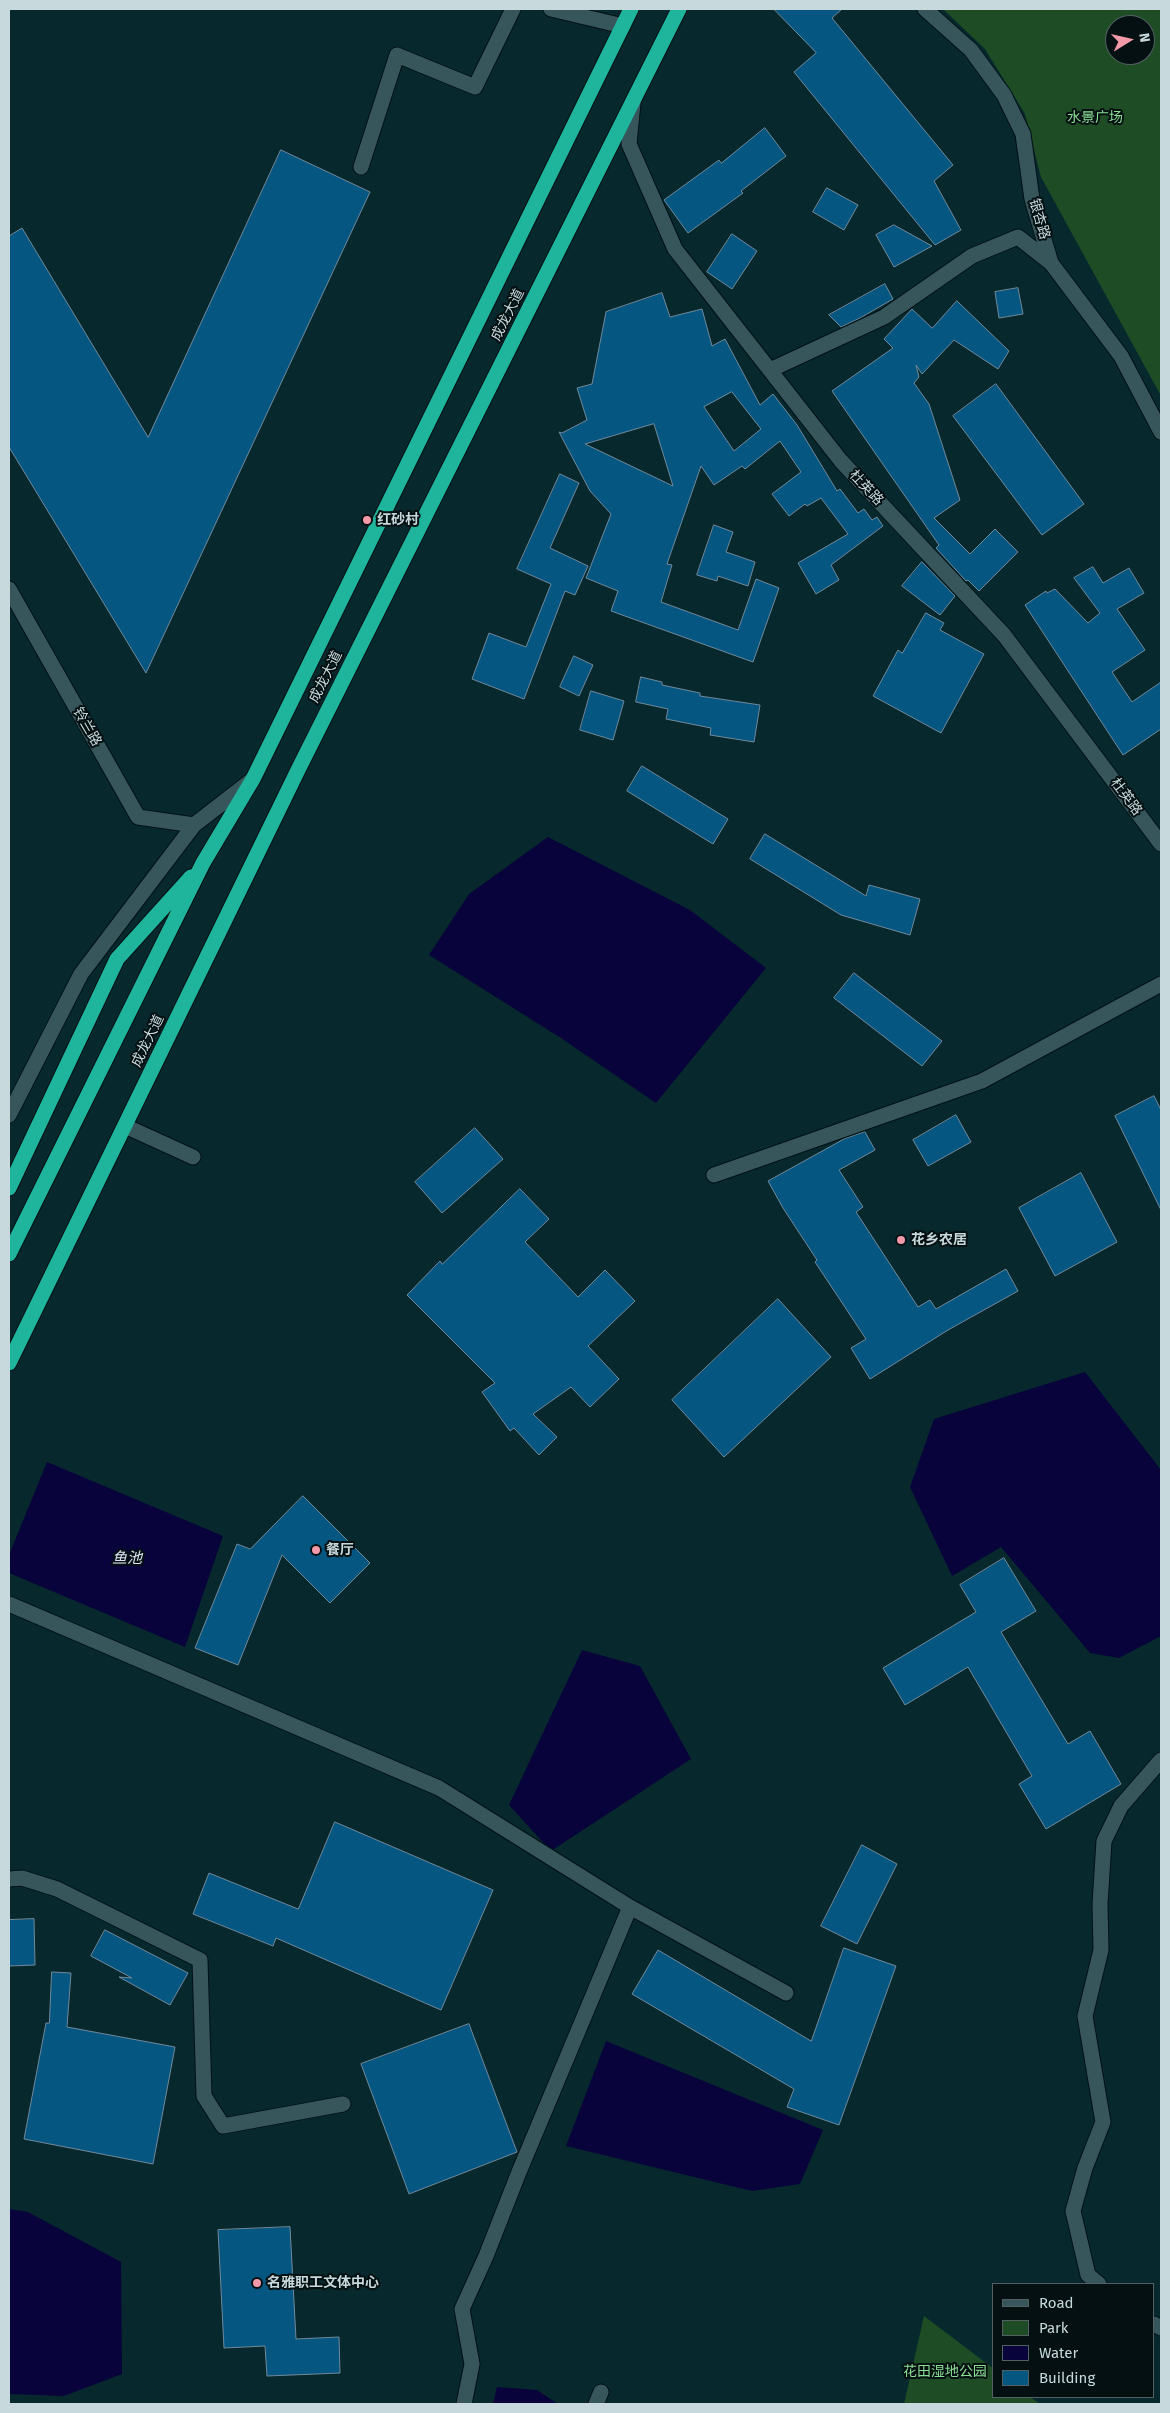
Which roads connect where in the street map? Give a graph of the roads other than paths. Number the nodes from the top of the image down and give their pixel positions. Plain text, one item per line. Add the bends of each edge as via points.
1 (513, 9) edge
2 (551, 9) edge
3 (631, 9) edge
4 (679, 9) edge
5 (925, 9) edge
6 (623, 26) junction
7 (633, 101) junction
8 (362, 167) dead end
9 (1052, 263) junction
10 (770, 370) junction
11 (1161, 432) edge
12 (9, 589) edge
13 (253, 779) junction
14 (194, 825) junction
15 (1161, 844) edge
16 (203, 863) junction
17 (1161, 984) edge
18 (9, 1115) edge
19 (125, 1126) junction
20 (193, 1157) dead end
21 (714, 1175) dead end
22 (9, 1188) edge
23 (9, 1254) edge
24 (9, 1363) edge
25 (9, 1604) edge
26 (1161, 1760) edge
27 (9, 1879) edge
28 (630, 1907) junction
29 (786, 1993) dead end
30 (343, 2104) dead end
31 (1099, 2283) edge
32 (464, 2404) edge

1 - 8 street via 475,87 397,55
2 - 6 street
3 - 6 highway, 成龙大道
4 - 7 highway, 成龙大道
5 - 9 street, 银杏路 via 971,50 1004,95 1023,134 1032,199
6 - 13 highway, 成龙大道
7 - 10 street, 杜英路 via 629,144 675,249
7 - 19 highway, 成龙大道 via 298,770
9 - 10 street via 1018,237 972,256 884,317
9 - 11 street, 银杏路 via 1121,356
10 - 15 street, 杜英路 via 840,461 1004,635
12 - 14 street, 铃兰路 via 138,817
13 - 14 street
13 - 16 highway, 成龙大道
14 - 18 street via 81,974
16 - 22 highway via 118,959
16 - 23 highway, 成龙大道
17 - 21 street via 982,1081
19 - 20 street
19 - 24 highway, 成龙大道
25 - 28 street via 439,1788
26 - 31 street via 1121,1806 1104,1841 1101,1950 1085,2016 1103,2122 1073,2211 1088,2275
27 - 30 street via 22,1878 57,1890 200,1960 204,2096 223,2126
28 - 29 street
28 - 32 street via 462,2309 472,2364

